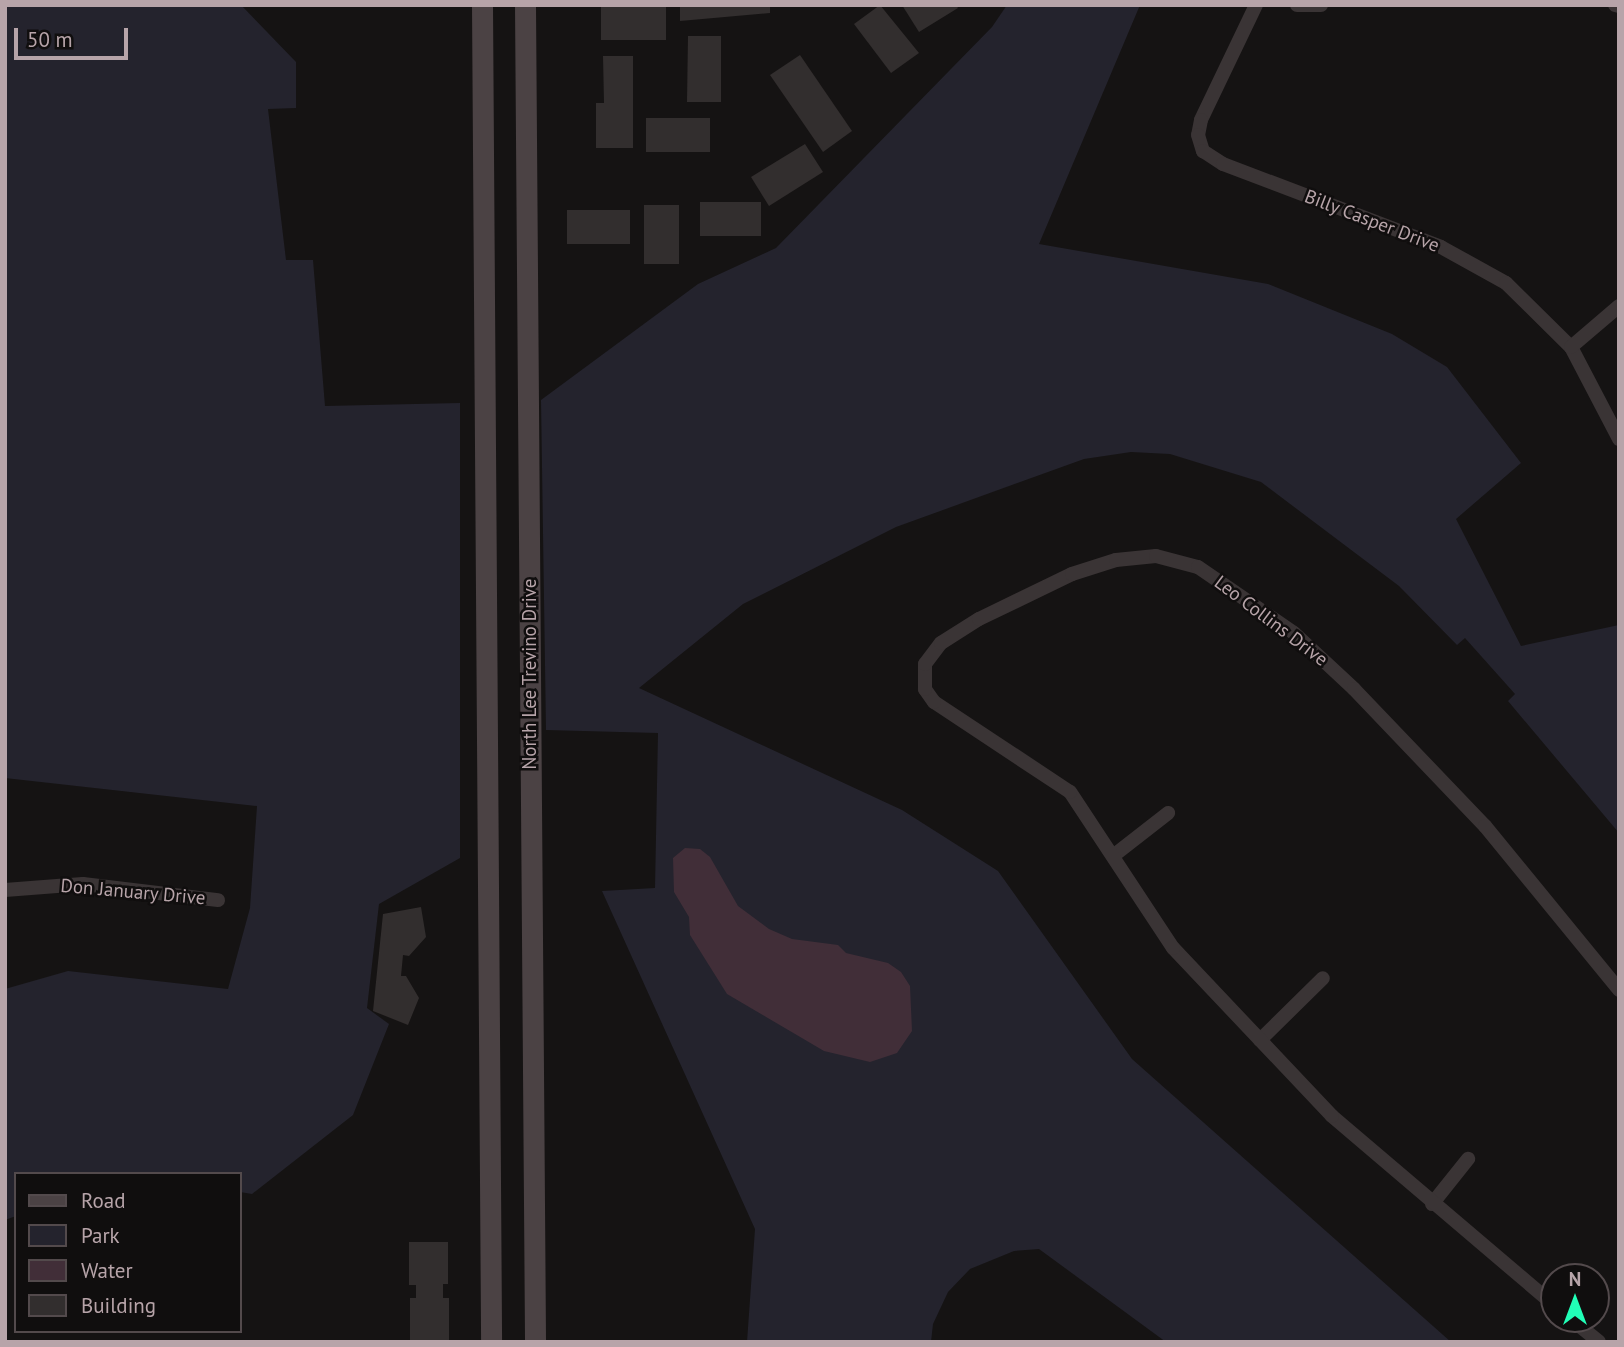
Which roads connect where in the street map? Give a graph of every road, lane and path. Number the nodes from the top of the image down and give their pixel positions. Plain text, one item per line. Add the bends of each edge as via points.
1 (482, 5) edge
2 (525, 5) edge
3 (1256, 5) edge
4 (1297, 5) edge
5 (1321, 5) edge
6 (1619, 306) edge
7 (1570, 346) junction
8 (1619, 439) edge
9 (1168, 813) dead end
10 (1113, 856) junction
11 (5, 890) edge
12 (218, 900) dead end
13 (1323, 978) dead end
14 (1619, 990) edge
15 (1260, 1040) junction
16 (1468, 1159) dead end
17 (1433, 1204) junction
18 (1540, 1293) edge
19 (491, 1342) edge
20 (535, 1342) edge

1 - 19 main road
2 - 20 main road, North Lee Trevino Drive
3 - 7 street, Billy Casper Drive via 1201,120 1198,135 1203,151 1223,164 1387,225 1476,264 1529,303
4 - 5 street
6 - 7 street
7 - 8 street, Billy Casper Drive
9 - 10 street
10 - 14 street, Leo Collins Drive via 1070,792 934,702 925,689 923,671 929,655 941,643 1038,588 1116,560 1172,559 1231,586 1324,659 1485,826
10 - 15 street, Leo Collins Drive via 1173,948
11 - 12 street, Don January Drive via 83,884
13 - 15 street
15 - 17 street, Leo Collins Drive via 1332,1116
16 - 17 street
17 - 18 street, Leo Collins Drive

